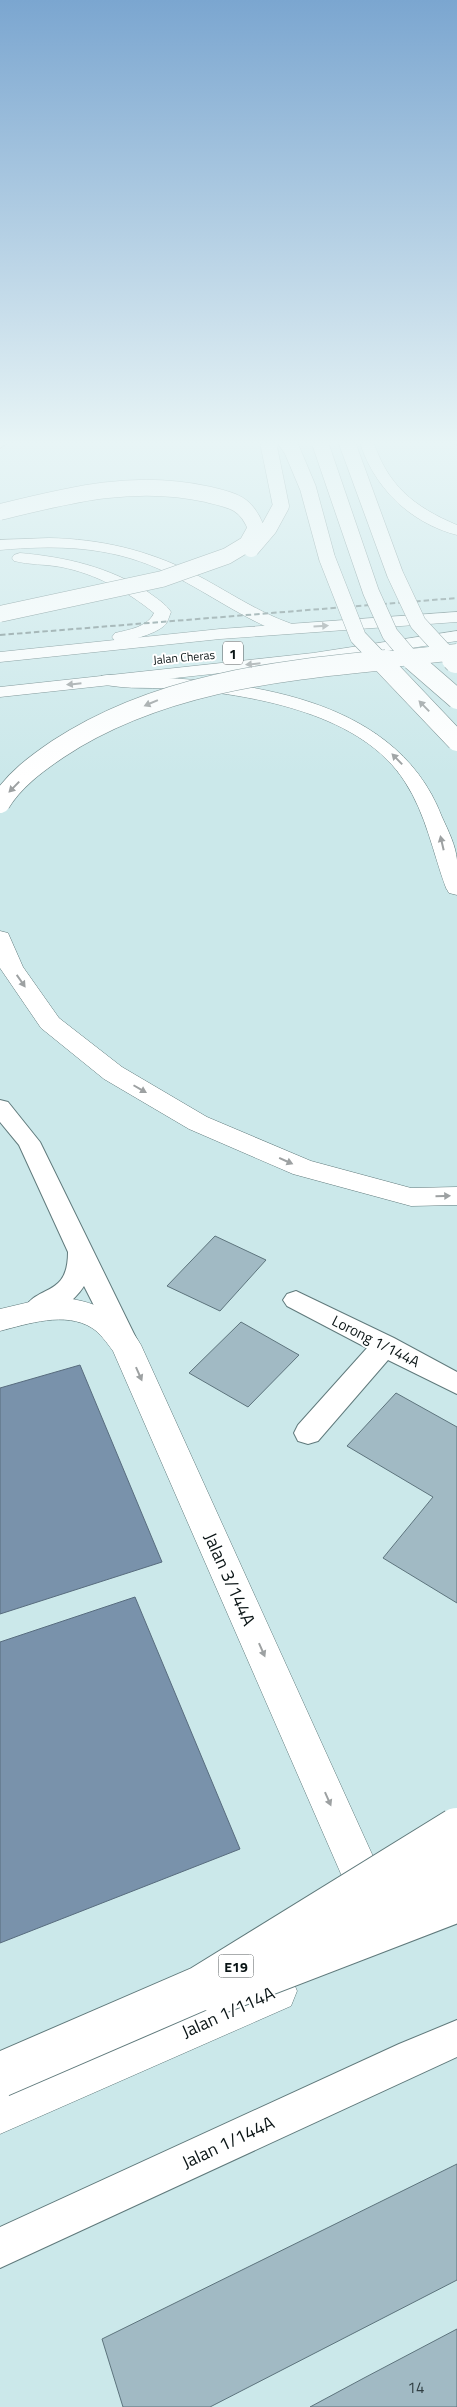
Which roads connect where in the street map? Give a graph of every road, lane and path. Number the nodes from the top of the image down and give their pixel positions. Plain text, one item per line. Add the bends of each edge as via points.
1 (133, 552) edge
2 (233, 552) edge
3 (243, 552) edge
4 (325, 552) edge
5 (357, 552) edge
6 (387, 552) edge
7 (0, 558) edge
8 (457, 607) edge
9 (0, 615) edge
10 (457, 617) edge
11 (385, 622) junction
12 (286, 628) junction
13 (220, 634) junction
14 (457, 635) edge
15 (122, 637) junction
16 (0, 647) edge
17 (457, 652) edge
18 (0, 656) edge
19 (457, 666) edge
20 (69, 668) dead end
21 (29, 671) dead end
22 (0, 674) edge
23 (107, 680) junction
24 (0, 692) edge
25 (457, 699) edge
26 (457, 741) edge
27 (0, 803) edge
28 (457, 888) edge
29 (0, 938) edge
30 (0, 1107) edge
31 (457, 1196) edge
32 (80, 1252) junction
33 (296, 1300) dead end
34 (34, 1311) junction
35 (0, 1320) edge
36 (126, 1345) junction
37 (385, 1345) junction
38 (457, 1384) edge
39 (308, 1433) dead end
40 (457, 1830) edge
41 (457, 1859) edge
42 (457, 1900) edge
43 (457, 1914) edge
44 (392, 1941) junction
45 (212, 1994) junction
46 (457, 2038) edge
47 (0, 2075) edge
48 (0, 2086) edge
49 (0, 2112) edge
50 (0, 2248) edge

1 - 12 main road via 148,556 191,578 268,623
2 - 9 main road, bridge via 180,573
3 - 9 main road, bridge via 201,573 152,587 53,611
26 -> 4 main road, bridge via 358,637
5 - 25 main road, bridge via 390,634 416,664
6 - 19 main road, bridge via 418,624
7 - 15 main road via 44,559 82,566 112,577 146,597 163,612 158,623
8 - 11 main road
10 - 11 main road, Jalan Cheras / 1
12 -> 11 main road, Jalan Cheras / 1
12 - 13 main road, Jalan Cheras / 1
13 - 15 main road via 167,633
13 - 18 main road, Jalan Cheras / 1
14 - 20 main road, Jalan Cheras / 1
14 -> 23 main road via 313,658
15 - 16 main road
17 -> 27 main road, bridge via 238,680 166,696 64,742 31,768
21 - 22 main road
23 -> 24 main road
28 -> 23 main road via 446,863 439,830 408,771 384,746 353,726 316,710 216,686
29 -> 31 main road via 11,966 50,1023 113,1073 198,1123 302,1168 411,1197
30 - 32 street via 30,1142
32 - 34 street via 82,1268 71,1288
32 - 36 street
33 - 37 street, Lorong 1/144A
34 - 35 main road, Jalan 3/144A
34 - 36 main road, Jalan 3/144A via 74,1309 102,1320
36 -> 44 main road, Jalan 3/144A
37 - 38 street, Lorong 1/144A
37 - 39 street
40 - 47 main road, E19, bridge via 201,1988
41 - 45 main road, E19, bridge
42 - 45 main road, bridge
43 - 44 main road, Jalan 1/114A
44 - 49 main road, Jalan 1/114A
45 - 48 main road, E19
46 - 50 street, Jalan 1/144A

